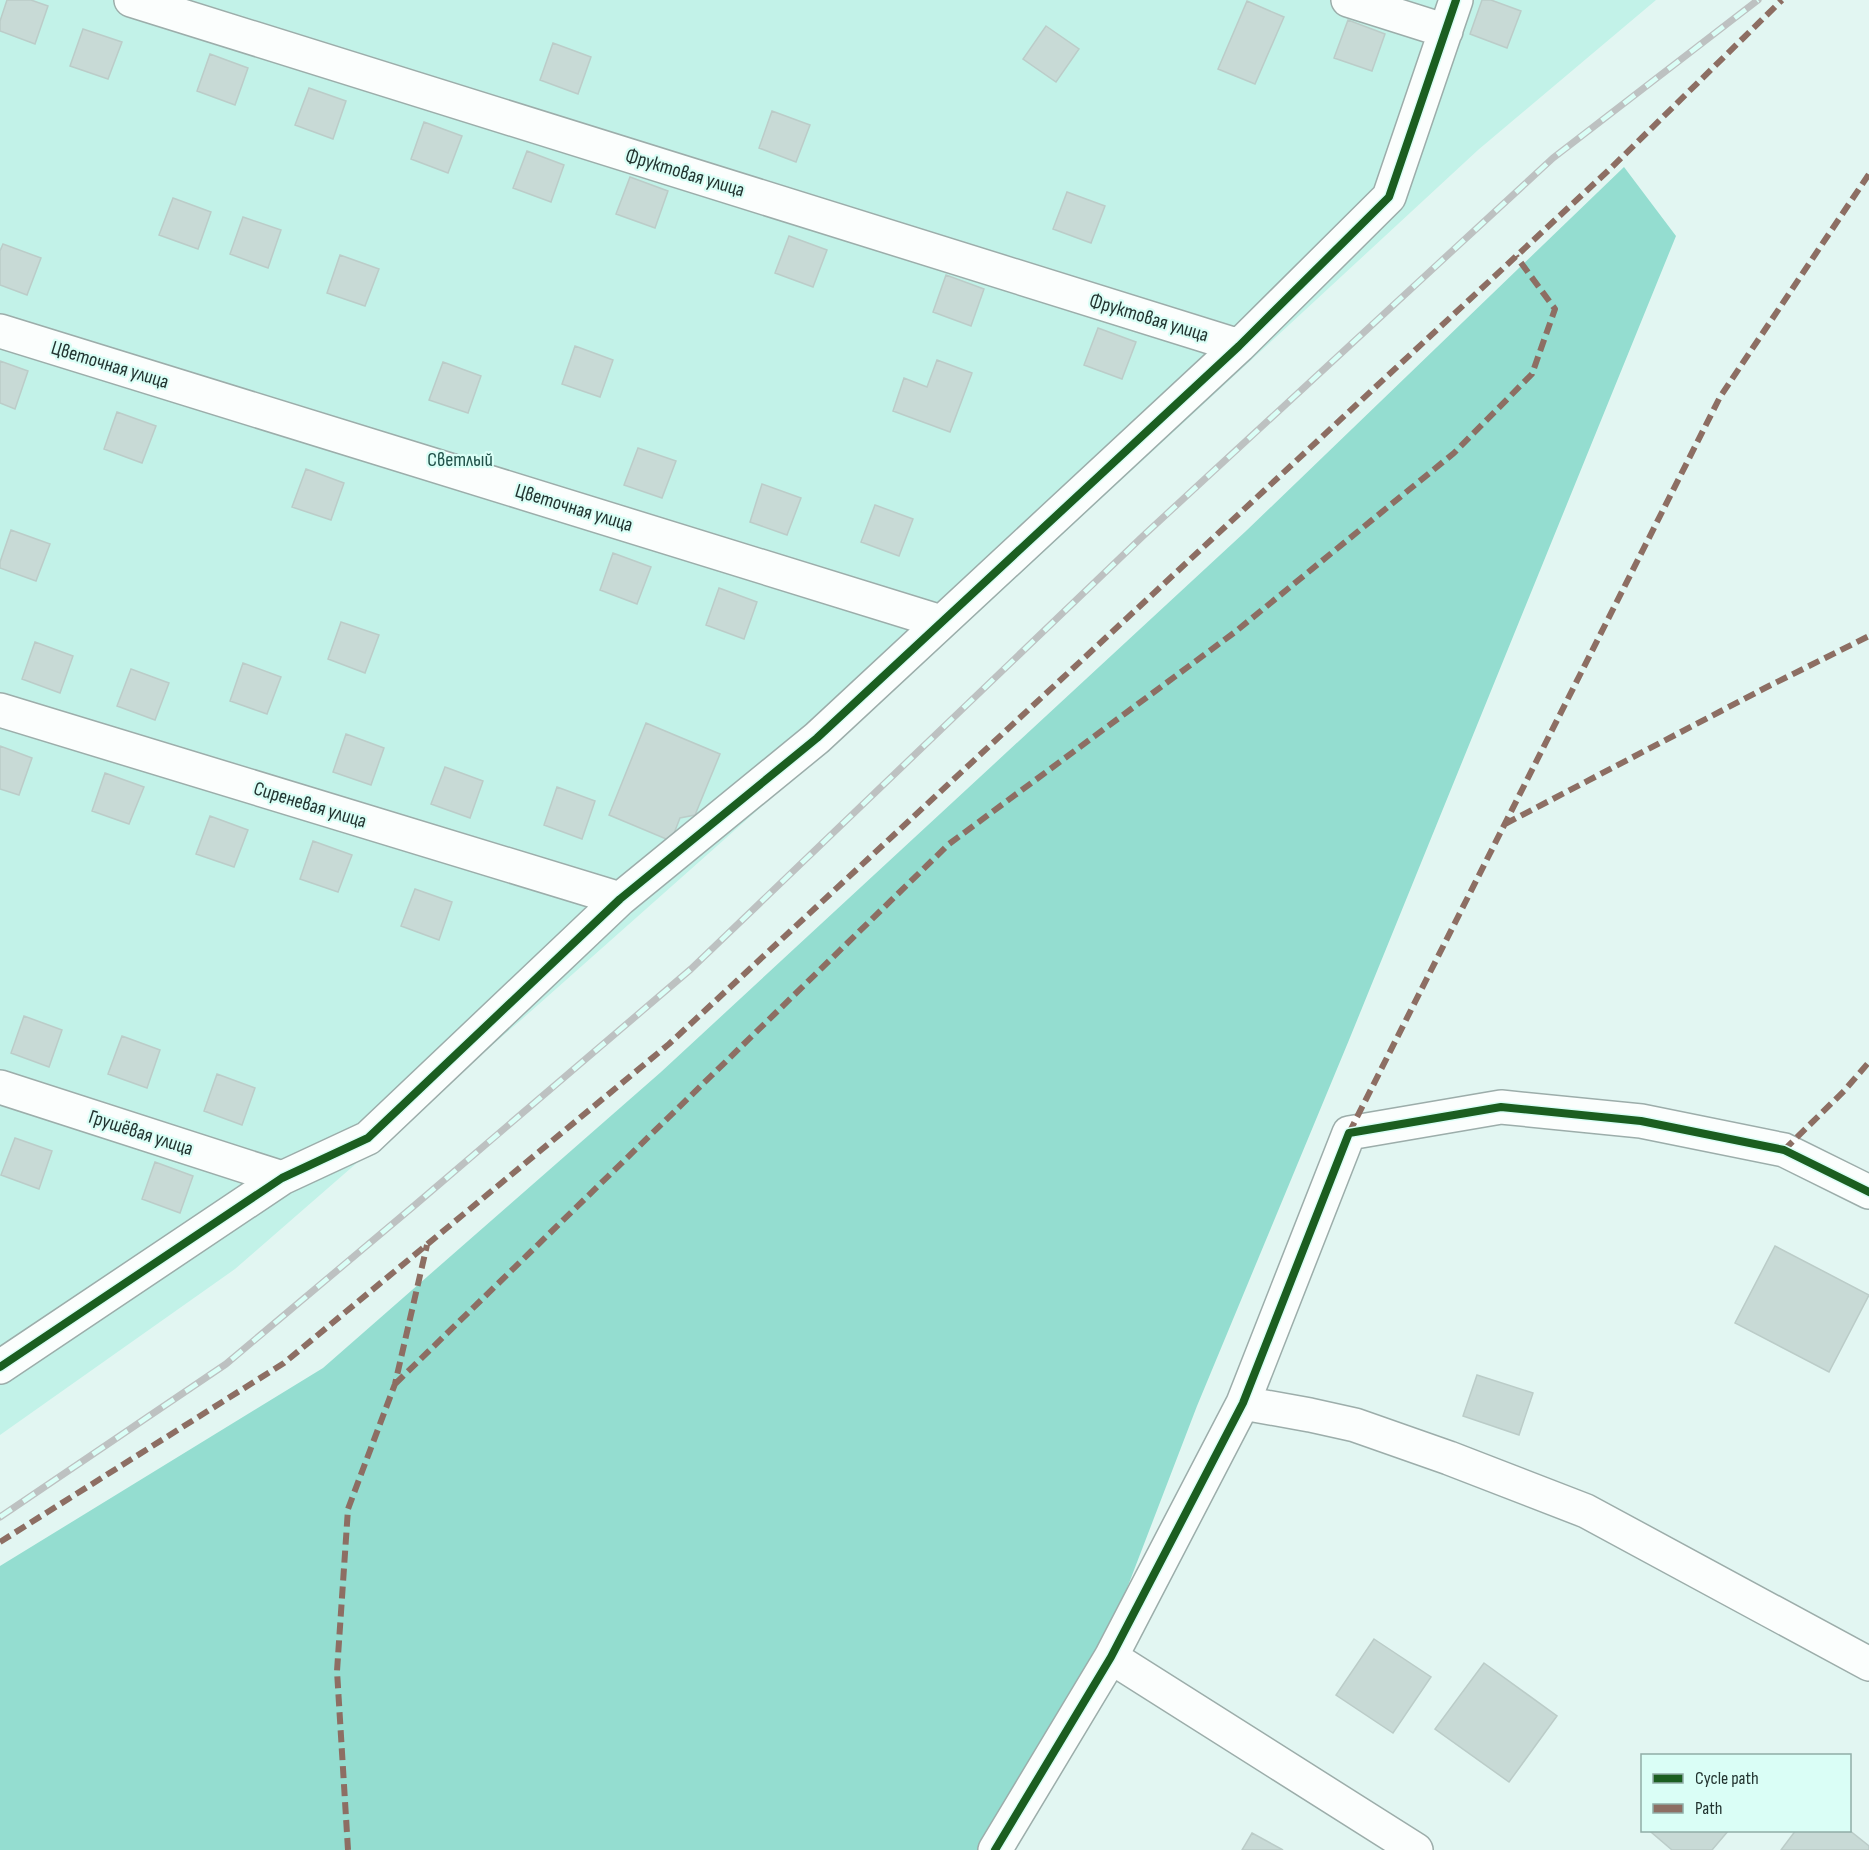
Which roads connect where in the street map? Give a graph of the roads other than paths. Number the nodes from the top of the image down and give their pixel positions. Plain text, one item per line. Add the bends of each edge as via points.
1 (131, 0) edge
2 (1348, 0) edge
3 (1456, 0) edge
4 (1446, 31) junction
5 (0, 331) edge
6 (1239, 346) junction
7 (941, 622) junction
8 (0, 710) edge
9 (620, 899) junction
10 (0, 1087) edge
11 (282, 1178) junction
12 (1869, 1192) edge
13 (0, 1366) edge
14 (1243, 1404) junction
15 (1111, 1657) junction
16 (1869, 1664) edge
17 (995, 1850) edge
18 (1416, 1850) edge

1 - 6 street, Фруктовая улица
2 - 4 street
3 - 4 street
4 - 6 street via 1389,197
5 - 7 street, Цветочная улица
6 - 7 street
7 - 9 street via 817,738
8 - 9 street, Сиреневая улица
9 - 11 street via 368,1138
10 - 11 street, Грушёвая улица
11 - 13 street
12 - 14 street via 1784,1150 1641,1120 1501,1107 1349,1134
14 - 15 street
14 - 16 street via 1354,1425 1586,1511
15 - 17 street
15 - 18 street

